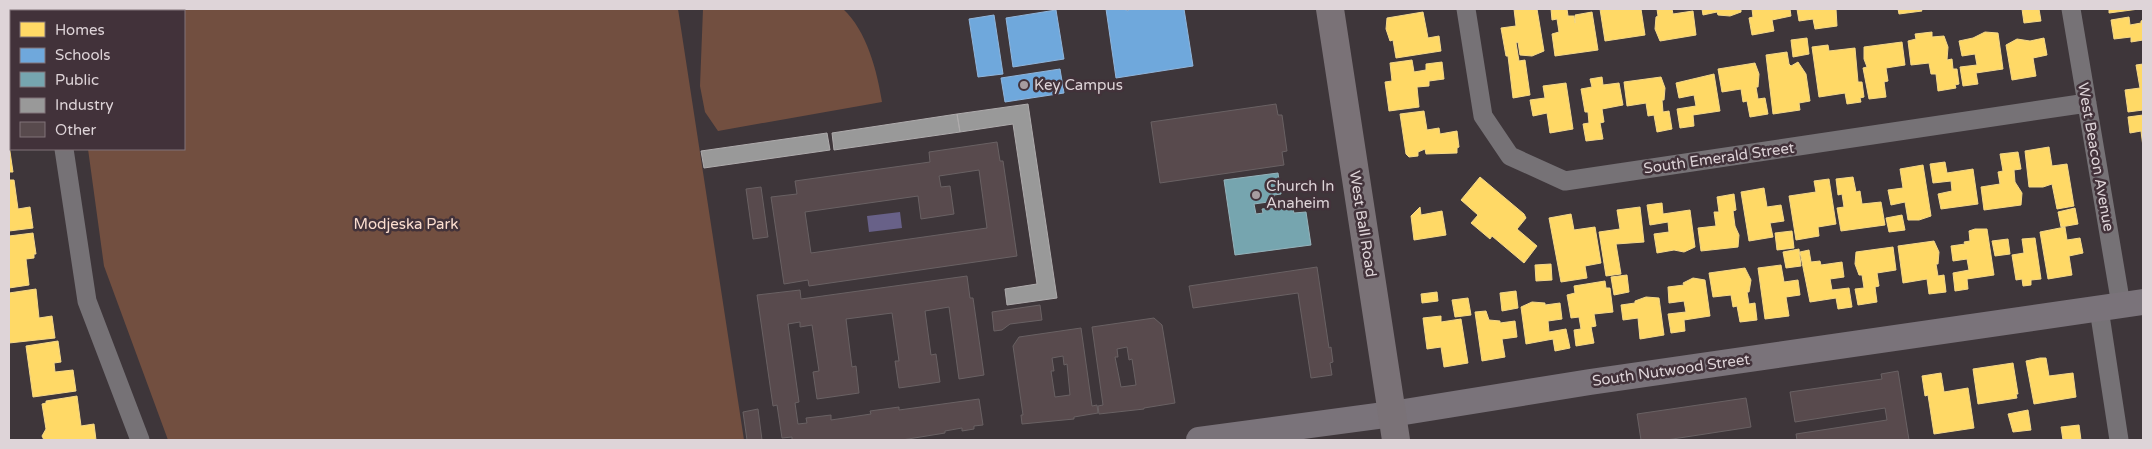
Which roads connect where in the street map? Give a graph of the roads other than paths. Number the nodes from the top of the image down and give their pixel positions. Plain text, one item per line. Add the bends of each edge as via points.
1 (1330, 9) edge
2 (1466, 9) edge
3 (2071, 9) edge
4 (2087, 103) junction
5 (64, 150) edge
6 (2121, 305) edge
7 (1392, 414) junction
8 (140, 440) edge
9 (1199, 440) edge
10 (1396, 440) edge
11 (2119, 440) edge

1 - 7 main road, West Ball Road
2 - 4 street, South Emerald Street via 1483,116 1510,156 1565,181
3 - 4 street, West Beacon Avenue
4 - 6 street, West Beacon Avenue
5 - 8 street via 87,301
6 - 7 street, South Nutwood Street
6 - 11 street, West Beacon Avenue
7 - 9 street, South Nutwood Street
7 - 10 main road, West Ball Road

